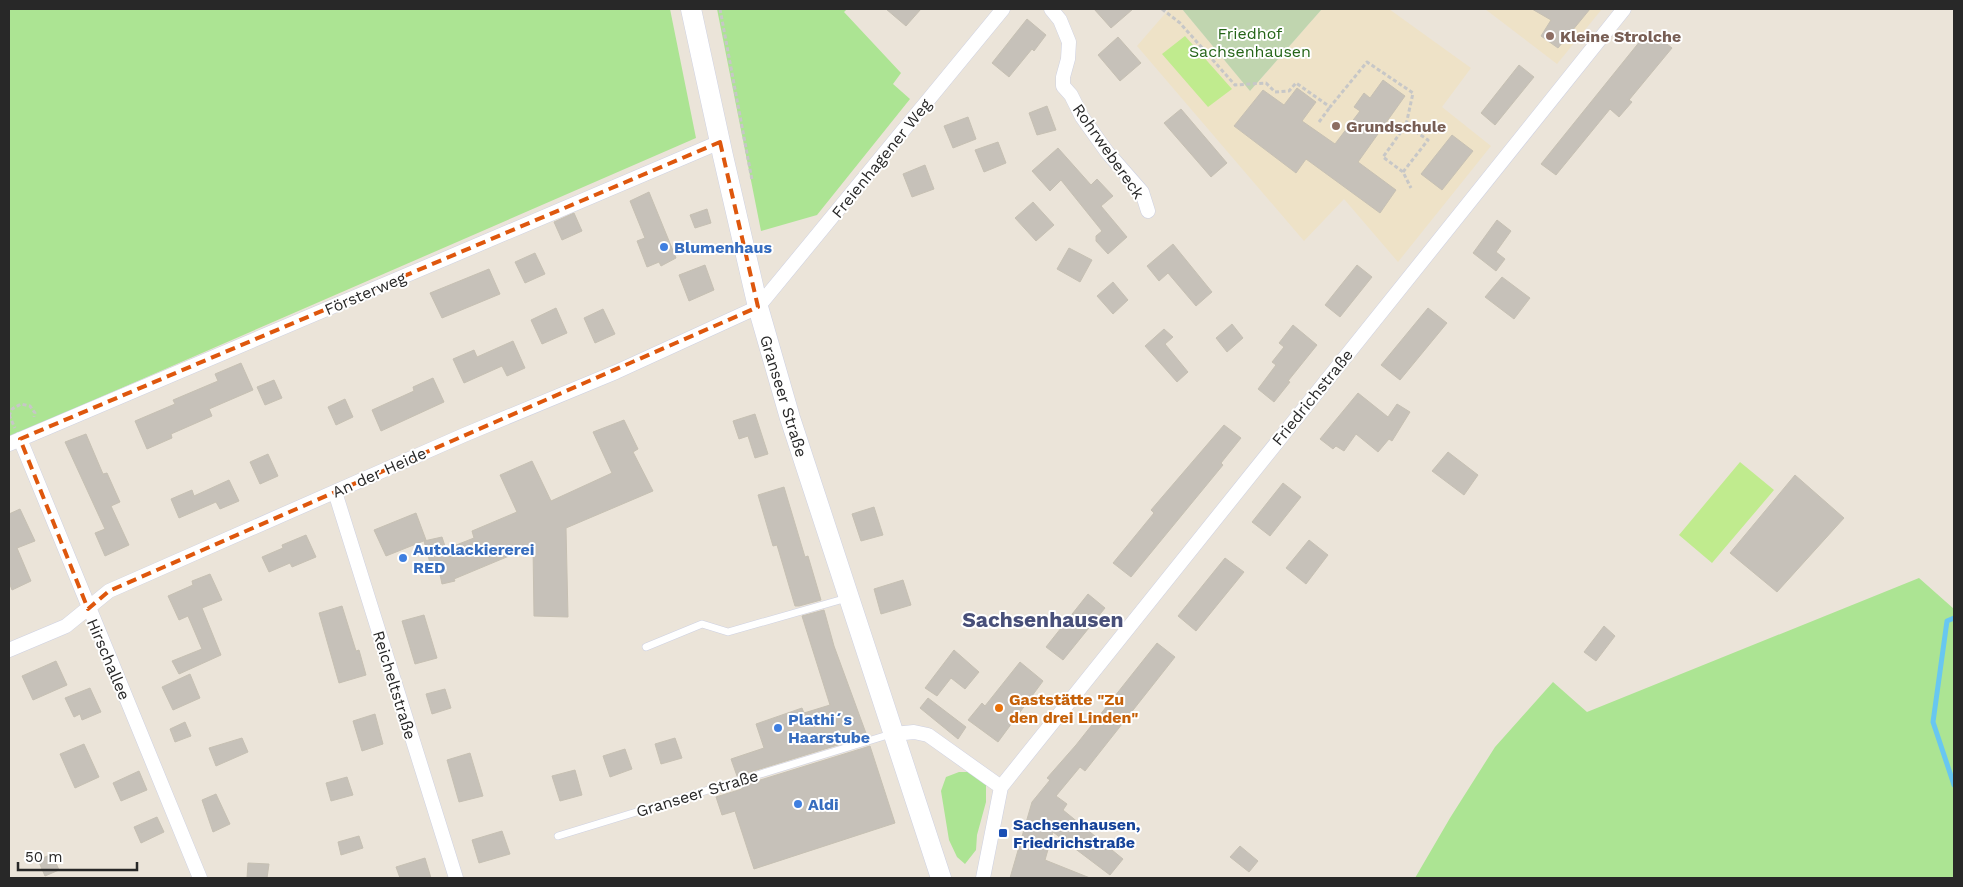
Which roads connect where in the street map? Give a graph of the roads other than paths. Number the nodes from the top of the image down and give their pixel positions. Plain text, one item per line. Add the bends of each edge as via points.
1 (691, 9) edge
2 (1004, 9) edge
3 (1051, 9) edge
4 (1624, 9) edge
5 (720, 142) junction
6 (1148, 211) dead end
7 (758, 307) junction
8 (14, 441) edge
9 (335, 492) junction
10 (849, 597) junction
11 (88, 609) junction
12 (646, 648) dead end
13 (9, 650) edge
14 (894, 734) junction
15 (1001, 787) junction
16 (558, 836) dead end
17 (200, 878) edge
18 (456, 878) edge
19 (941, 878) edge
20 (983, 878) edge

1 - 5 main road, Granseer Straße
2 - 7 street, Freienhagener Weg
3 - 6 street, Rohrwebereck via 1060,20 1069,42 1063,86 1107,152 1142,192
4 - 15 street, Friedrichstraße
5 - 7 main road, Granseer Straße
5 - 8 street, Försterweg
7 - 9 street, An der Heide via 616,372
7 - 10 main road, Granseer Straße via 790,418
8 - 11 street, Hirschallee
9 - 11 street, An der Heide via 109,591
9 - 18 street, Reicheltstraße
10 - 12 lane via 728,632 702,624
10 - 14 main road, Granseer Straße
11 - 13 street, An der Heide via 66,626
11 - 17 street, Hirschallee
14 - 15 street via 914,732 928,735
14 - 16 lane, Granseer Straße
14 - 19 main road, Granseer Straße
15 - 20 street, Friedrichstraße

